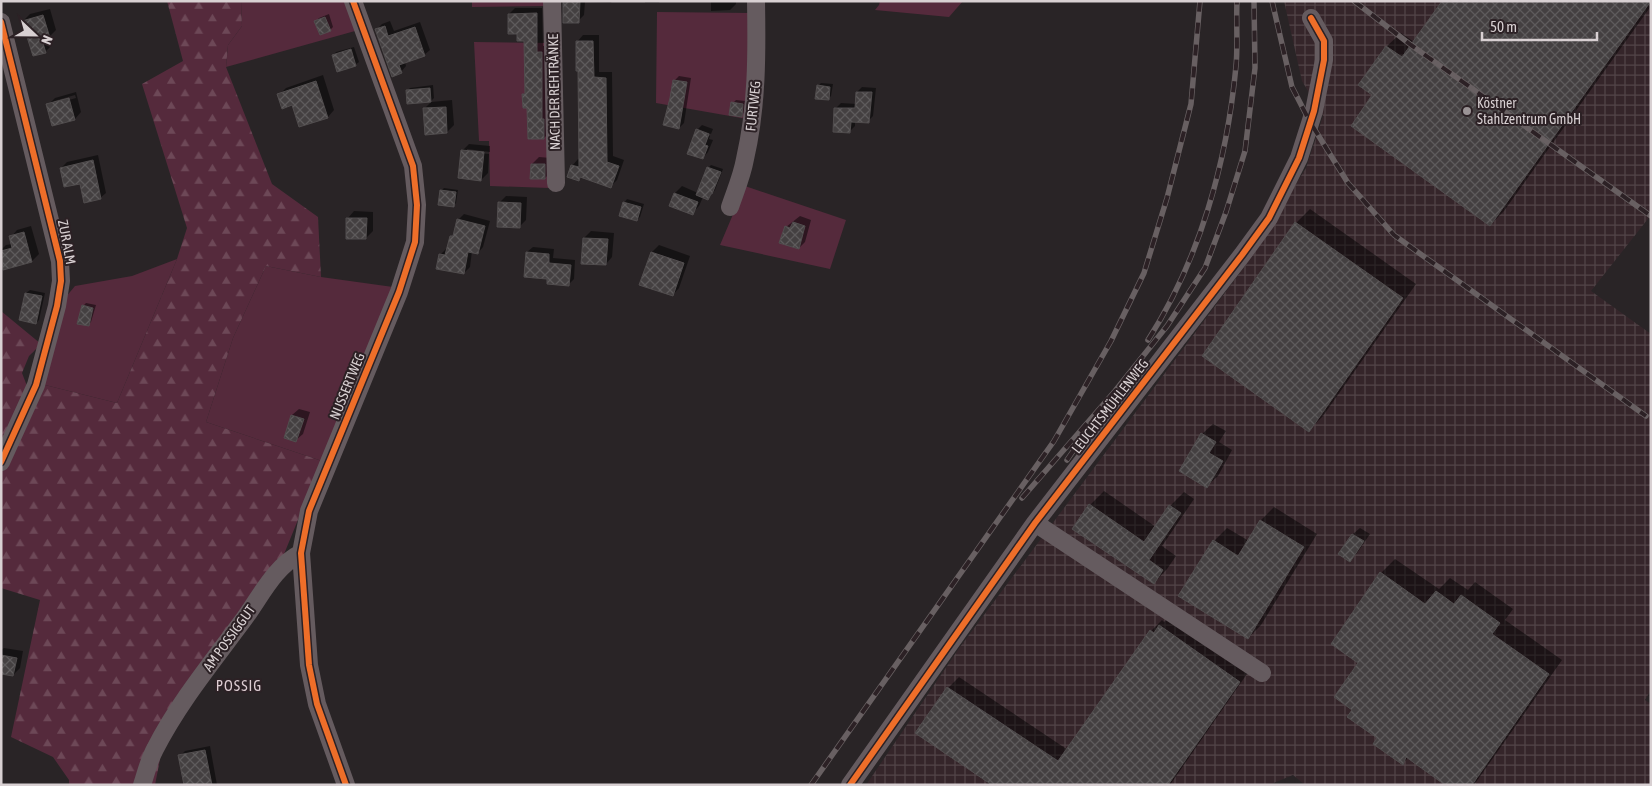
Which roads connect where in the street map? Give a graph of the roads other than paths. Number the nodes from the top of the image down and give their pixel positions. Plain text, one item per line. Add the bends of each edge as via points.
1 (353, 1) edge
2 (552, 1) edge
3 (756, 1) edge
4 (1311, 18) dead end
5 (1, 22) edge
6 (556, 183) dead end
7 (730, 207) dead end
8 (1, 462) edge
9 (1035, 524) junction
10 (301, 553) junction
11 (1262, 673) dead end
12 (142, 785) edge
13 (346, 785) edge
14 (850, 785) edge

1 - 10 street, NUSSERTWEG via 413,166 417,205 414,242 399,292 309,511
2 - 6 street, NACH DER REHTRÄNKE
3 - 7 street, FURTWEG via 757,66 753,119 745,161
4 - 9 street, LEUCHTSMÜHLENWEG via 1324,41 1324,60 1314,110 1299,158 1269,218
5 - 8 street, ZUR ALM via 60,261 60,281 57,306 36,385
9 - 11 street
9 - 14 street, LEUCHTSMÜHLENWEG
10 - 12 street, AM POSSIGGUT via 279,568 201,677 154,750
10 - 13 street, NUSSERTWEG via 316,704

